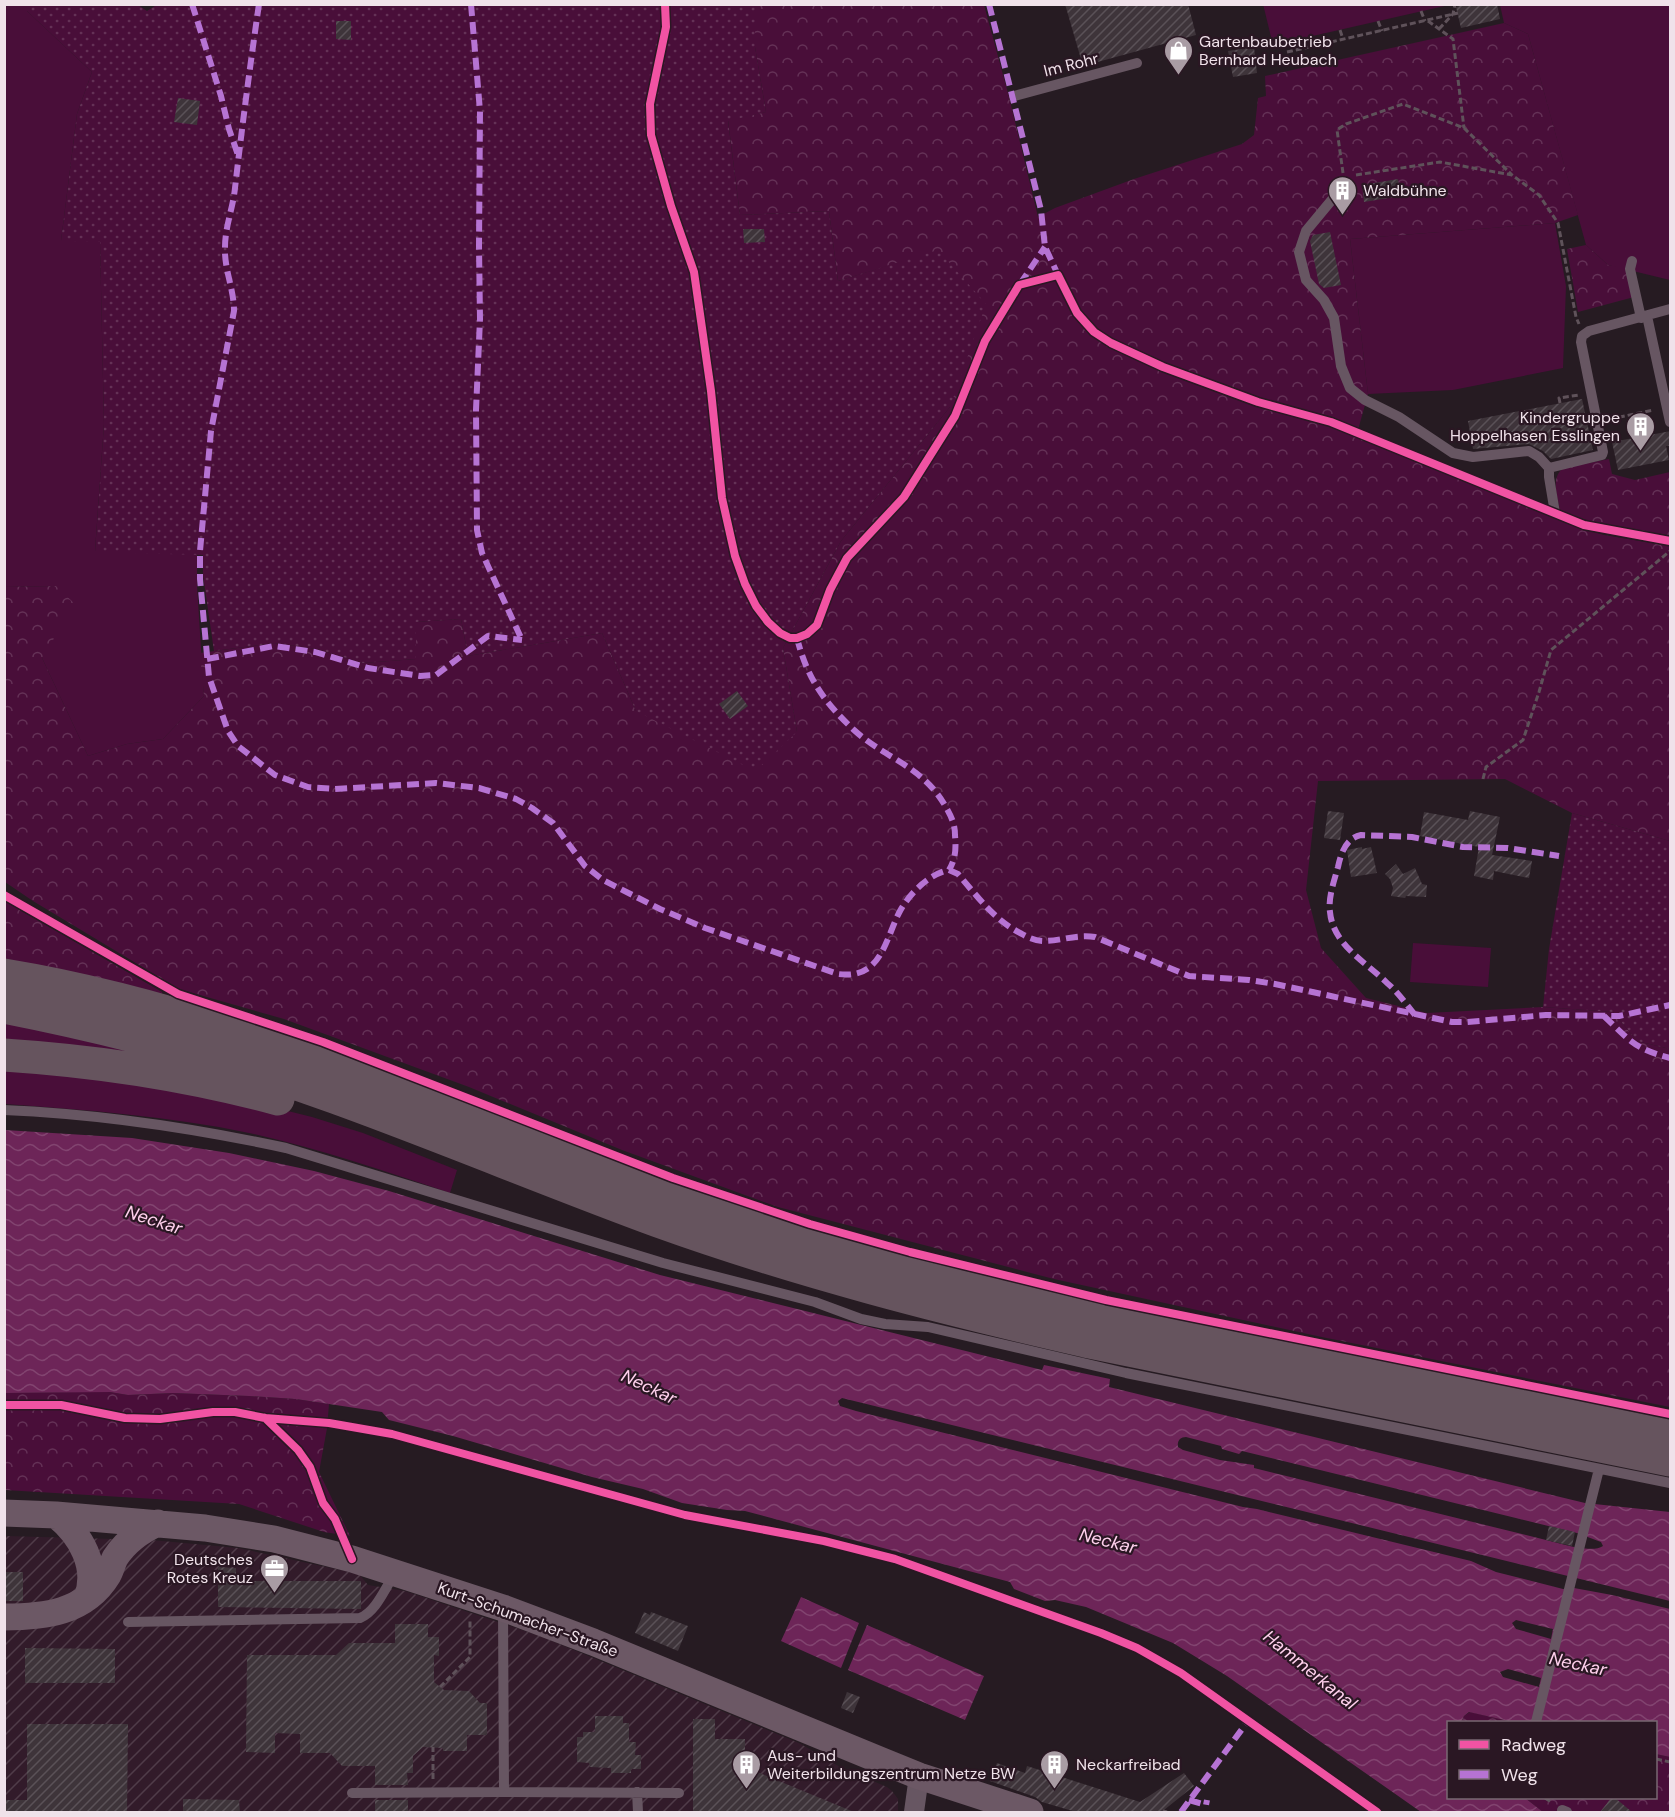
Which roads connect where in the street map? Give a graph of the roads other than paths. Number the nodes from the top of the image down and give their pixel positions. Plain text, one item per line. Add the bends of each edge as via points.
1 (1137, 63) dead end
2 (1014, 96) dead end
3 (1345, 184) road end
4 (1632, 261) dead end
5 (1671, 309) edge
6 (1644, 317) junction
7 (1671, 422) edge
8 (1549, 468) junction
9 (1555, 513) dead end
10 (4, 975) edge
11 (4, 1007) edge
12 (4, 1055) edge
13 (4, 1110) edge
14 (469, 1149) junction
15 (1671, 1432) edge
16 (1671, 1460) edge
17 (1599, 1469) junction
18 (1671, 1483) edge
19 (4, 1513) edge
20 (56, 1515) junction
21 (158, 1523) junction
22 (395, 1572) junction
23 (87, 1598) junction
24 (503, 1608) junction
25 (4, 1617) edge
26 (128, 1622) dead end
27 (1536, 1721) edge
28 (919, 1776) junction
29 (504, 1792) junction
30 (637, 1792) junction
31 (352, 1793) dead end
32 (679, 1793) dead end
33 (638, 1812) edge
34 (914, 1812) edge
35 (1030, 1812) edge

1 - 2 lane, Im Rohr
3 - 8 lane via 1306,231 1299,252 1306,280 1334,318 1341,366 1350,388 1453,453 1473,457 1529,451
4 - 6 lane via 1630,269
5 - 6 lane
6 - 7 lane
6 - 8 lane via 1584,334 1581,342 1604,452
8 - 9 lane
10 - 15 highway via 89,991 279,1046 662,1193 834,1250 1096,1316
11 - 14 highway via 158,1041 242,1066
12 - 14 highway via 177,1077 251,1092
13 - 17 lane via 153,1123 286,1148 663,1263 815,1302 861,1319 928,1327 1126,1373
14 - 16 highway via 658,1221 823,1275 915,1300 1179,1361
17 - 18 lane
17 - 27 lane
19 - 20 street, Kurt-Schumacher-Straße
20 - 21 street, Kurt-Schumacher-Straße
20 - 23 street via 77,1537 87,1556 91,1573
21 - 22 street, Kurt-Schumacher-Straße via 274,1539
21 - 23 street via 130,1539 108,1575
22 - 24 street, Kurt-Schumacher-Straße
22 - 26 lane via 372,1610 360,1617
23 - 25 street via 60,1613
24 - 28 street, Kurt-Schumacher-Straße
24 - 29 lane
28 - 34 street
28 - 35 street, Kurt-Schumacher-Straße
29 - 30 lane
29 - 31 lane
30 - 32 lane
30 - 33 lane

